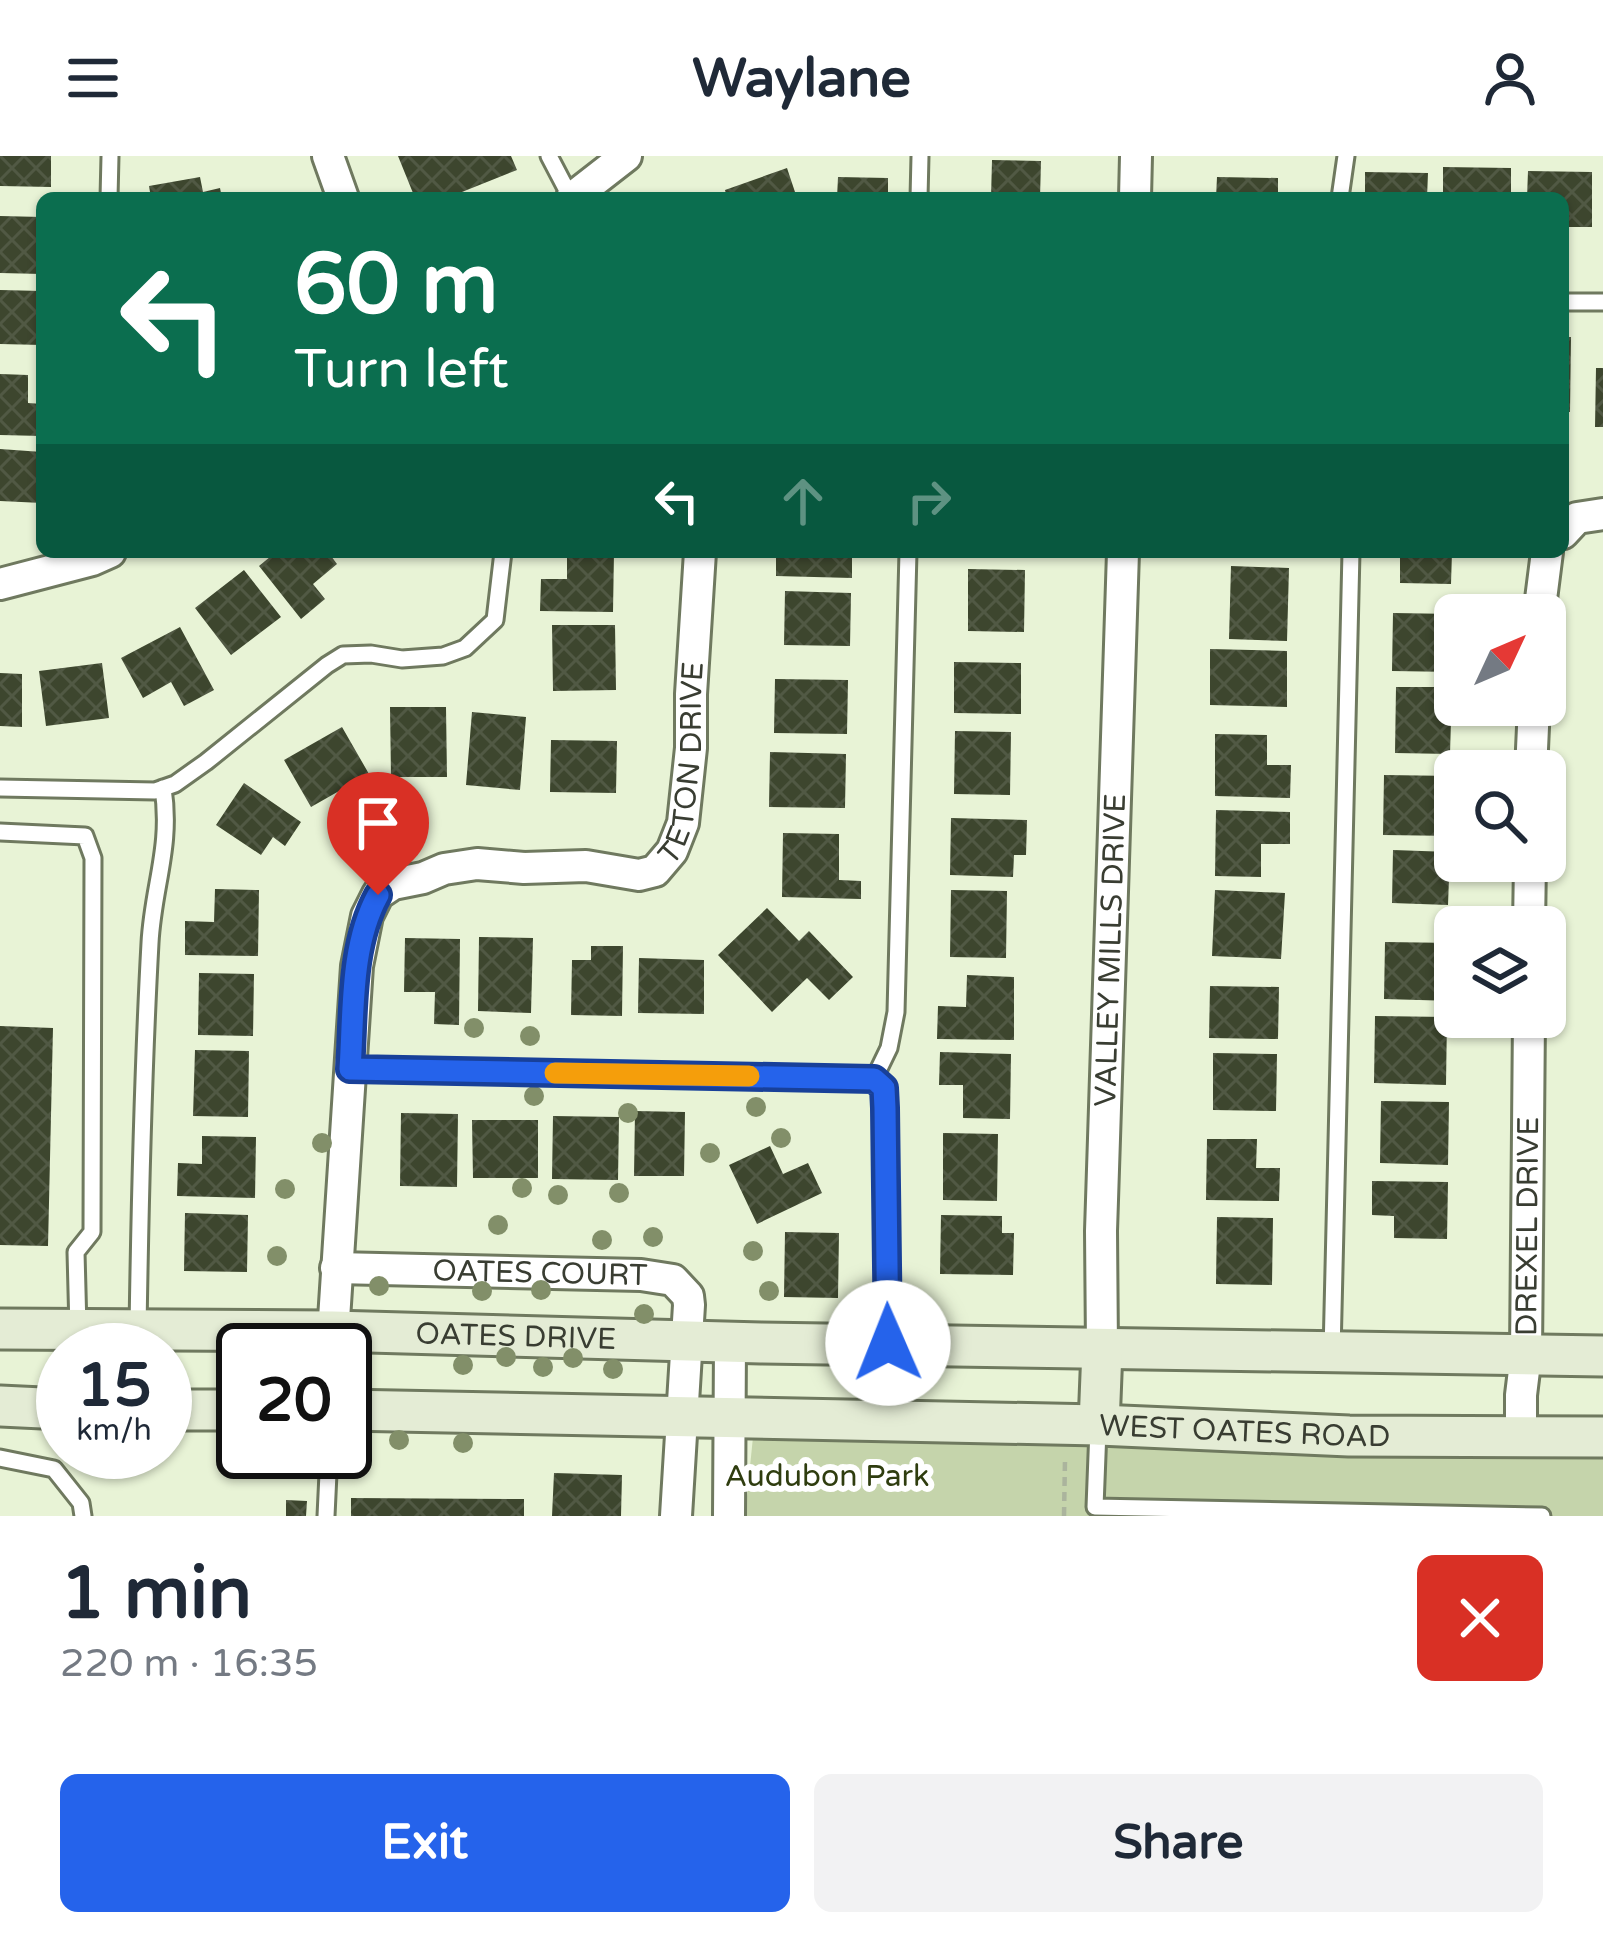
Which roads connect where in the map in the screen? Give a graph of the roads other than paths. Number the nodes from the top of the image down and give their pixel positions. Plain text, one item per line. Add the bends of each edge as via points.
1 (110, 156) edge
2 (328, 156) edge
3 (549, 156) edge
4 (626, 156) edge
5 (920, 156) edge
6 (1136, 156) edge
7 (1346, 156) edge
8 (110, 192) edge
9 (342, 192) edge
10 (569, 192) edge
11 (580, 192) edge
12 (919, 192) edge
13 (1135, 192) edge
14 (1341, 192) edge
15 (1569, 302) edge
16 (1603, 302) edge
17 (88, 558) edge
18 (503, 558) edge
19 (700, 558) edge
20 (908, 558) edge
21 (1123, 558) edge
22 (1351, 558) edge
23 (1545, 558) edge
24 (0, 584) edge
25 (1542, 594) edge
26 (0, 788) edge
27 (163, 788) junction
28 (0, 832) edge
29 (1528, 1038) edge
30 (350, 1069) junction
31 (874, 1079) junction
32 (336, 1268) junction
33 (78, 1323) edge
34 (137, 1323) edge
35 (334, 1323) edge
36 (0, 1329) edge
37 (36, 1329) edge
38 (372, 1341) edge
39 (687, 1341) junction
40 (730, 1342) junction
41 (888, 1343) junction
42 (1102, 1349) junction
43 (1332, 1353) junction
44 (1526, 1354) junction
45 (1603, 1356) edge
46 (0, 1406) edge
47 (36, 1407) edge
48 (372, 1411) edge
49 (683, 1417) junction
50 (730, 1419) junction
51 (1099, 1425) junction
52 (1521, 1436) junction
53 (1603, 1437) edge
54 (0, 1458) edge
55 (328, 1479) edge
56 (1331, 1514) edge
57 (82, 1516) edge
58 (326, 1516) edge
59 (676, 1516) edge
60 (729, 1516) edge
61 (1541, 1516) edge

1 - 8 lane
2 - 9 street
3 - 10 lane
4 - 11 street
5 - 12 lane
6 - 13 street
7 - 14 lane
15 - 16 lane
17 - 24 street
18 - 27 lane via 495,620 466,648 403,659 343,655
19 - 30 street, TETON DRIVE via 691,748 672,851 655,871 639,875 476,864 393,884 367,916
20 - 31 lane via 896,1012
21 - 42 street, VALLEY MILLS DRIVE
22 - 43 lane
23 - 25 street
26 - 27 lane
27 - 34 lane via 165,853 151,920 144,1057
28 - 33 lane via 85,836 93,859 92,1232 76,1252
29 - 44 street, DREXEL DRIVE
30 - 31 lane
30 - 32 street, TETON DRIVE
31 - 41 lane via 884,1088
32 - 35 street, TETON DRIVE
32 - 39 street, OATES COURT via 673,1280 688,1296
36 - 37 main road, OATES DRIVE
38 - 39 main road, OATES DRIVE
39 - 40 main road, OATES DRIVE
39 - 49 street, OATES COURT
40 - 41 main road, OATES DRIVE
40 - 50 street
41 - 42 main road
42 - 43 main road
42 - 51 main road
43 - 44 main road
44 - 45 main road
44 - 52 street, DREXEL DRIVE
46 - 47 main road
48 - 49 main road
49 - 50 main road
49 - 59 street, OATES COURT
50 - 51 main road, WEST OATES ROAD
50 - 60 street
51 - 52 main road, WEST OATES ROAD
51 - 56 lane via 1095,1507
52 - 53 main road, WEST OATES ROAD
54 - 57 lane via 54,1469
55 - 58 lane
56 - 61 lane

